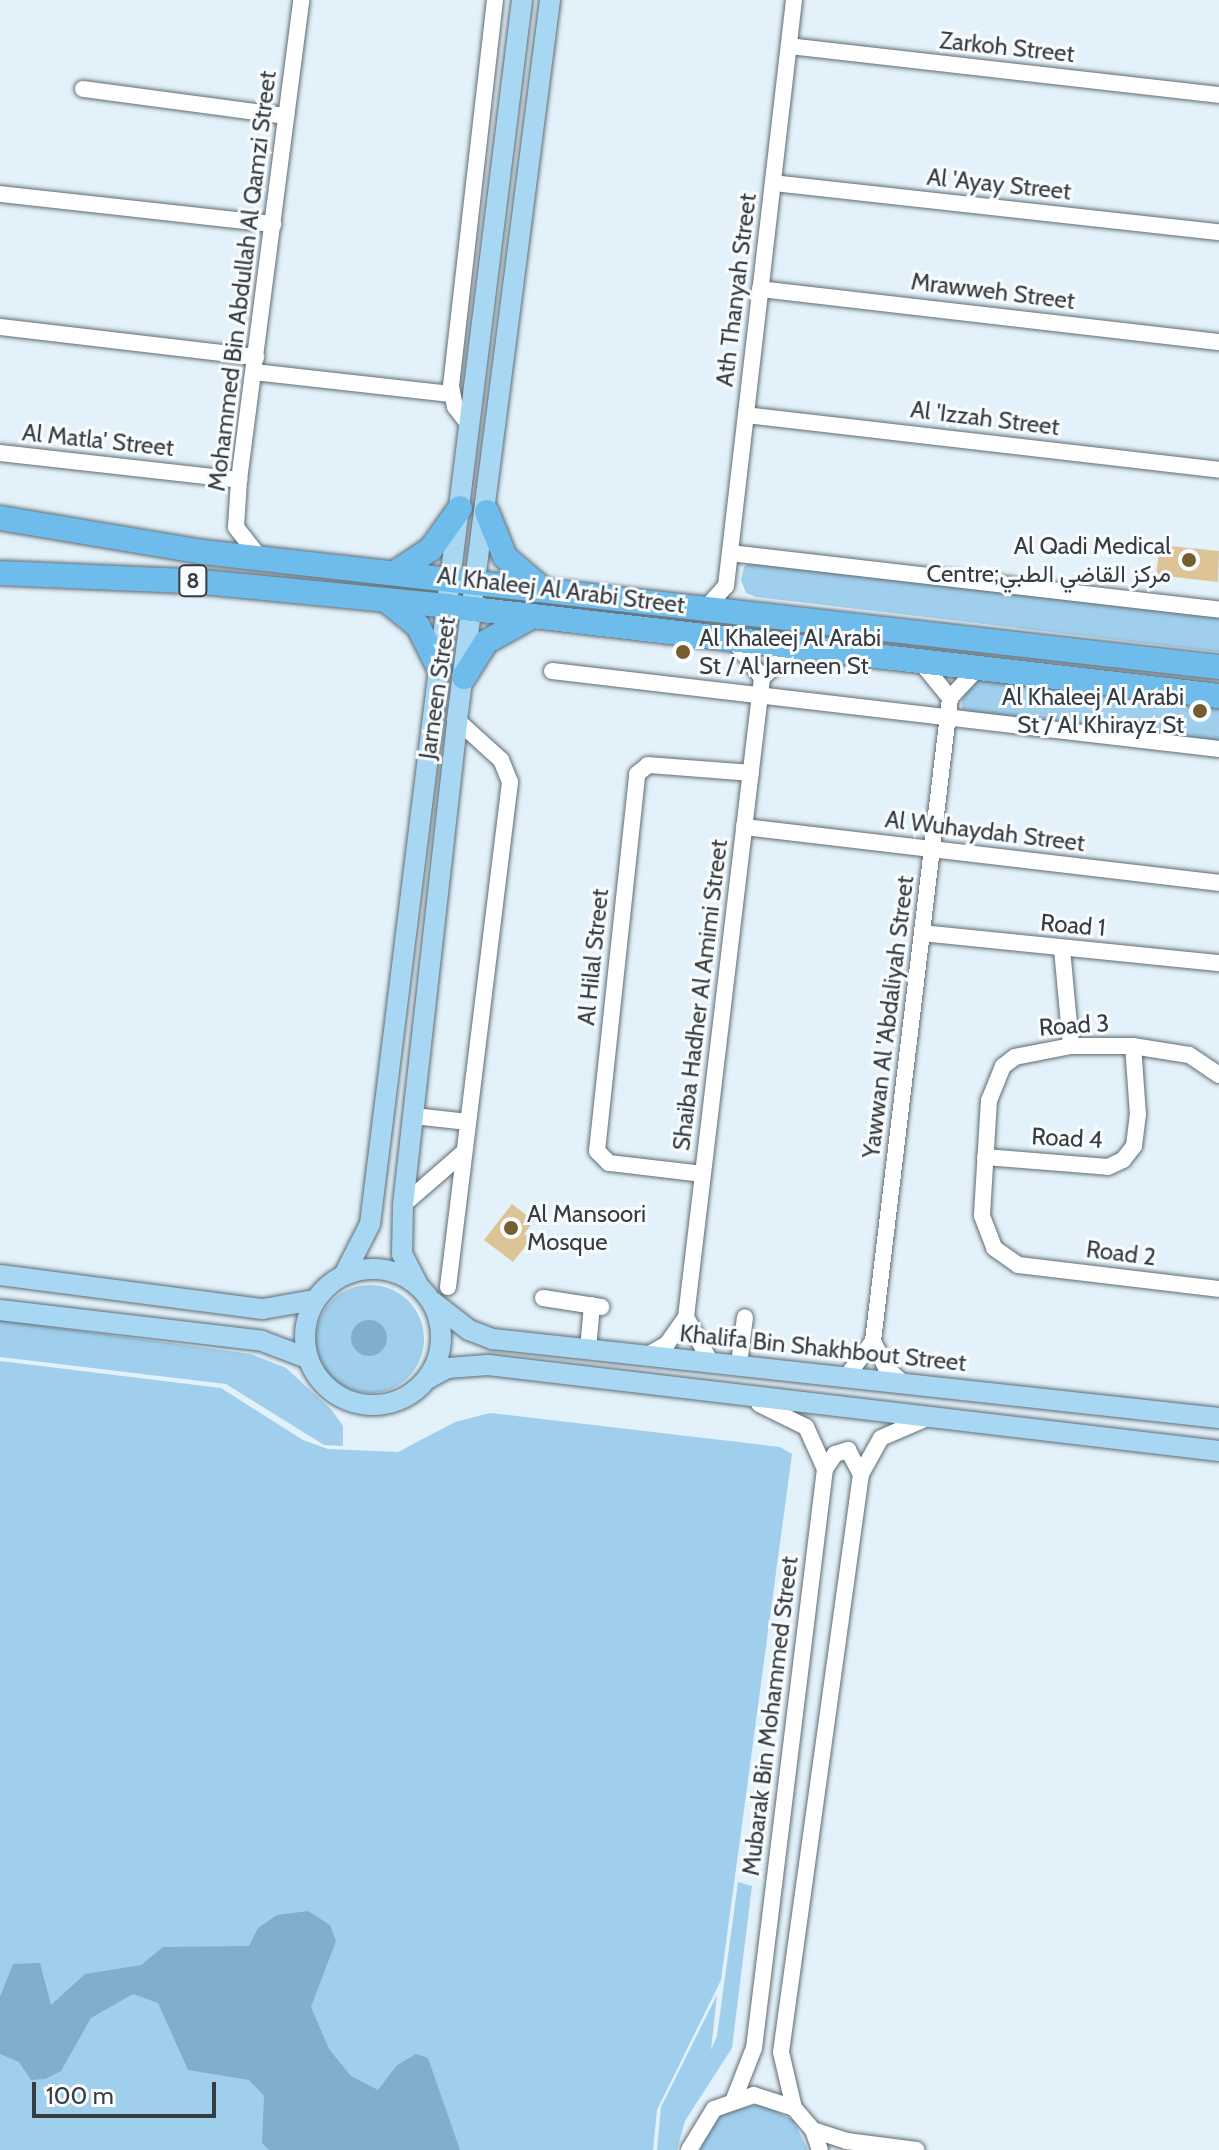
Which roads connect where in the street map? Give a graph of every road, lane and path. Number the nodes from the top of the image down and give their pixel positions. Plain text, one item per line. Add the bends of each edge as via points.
1 (301, 0) edge
2 (495, 0) edge
3 (522, 0) edge
4 (550, 0) edge
5 (794, 0) edge
6 (789, 46) junction
7 (83, 89) dead end
8 (1219, 95) edge
9 (286, 116) junction
10 (773, 183) junction
11 (0, 194) edge
12 (273, 224) junction
13 (1219, 232) edge
14 (760, 289) junction
15 (0, 327) edge
16 (1219, 342) edge
17 (255, 364) junction
18 (451, 394) junction
19 (746, 415) junction
20 (470, 426) junction
21 (0, 453) edge
22 (1219, 470) edge
23 (239, 480) junction
24 (460, 508) junction
25 (487, 512) junction
26 (0, 518) edge
27 (0, 535) edge
28 (203, 552) junction
29 (730, 553) junction
30 (262, 559) junction
31 (398, 571) junction
32 (0, 573) edge
33 (451, 577) junction
34 (478, 581) junction
35 (726, 586) junction
36 (542, 588) junction
37 (385, 600) junction
38 (447, 606) junction
39 (706, 608) junction
40 (474, 609) junction
41 (1219, 610) edge
42 (745, 612) junction
43 (532, 617) junction
44 (733, 639) junction
45 (794, 647) junction
46 (920, 661) junction
47 (1219, 667) edge
48 (439, 668) junction
49 (978, 668) junction
50 (552, 671) dead end
51 (464, 677) junction
52 (762, 678) junction
53 (1219, 696) edge
54 (760, 697) junction
55 (949, 706) junction
56 (457, 720) junction
57 (1219, 749) edge
58 (751, 773) junction
59 (744, 827) junction
60 (932, 848) junction
61 (1219, 883) edge
62 (922, 933) junction
63 (1062, 949) junction
64 (1219, 963) edge
65 (1071, 1046) junction
66 (1133, 1046) junction
67 (1219, 1075) edge
68 (414, 1116) junction
69 (468, 1122) junction
70 (464, 1152) junction
71 (985, 1157) junction
72 (433, 1173) junction
73 (703, 1174) junction
74 (460, 1184) junction
75 (403, 1205) junction
76 (1018, 1265) joint
77 (0, 1275) edge
78 (344, 1275) junction
79 (418, 1285) junction
80 (448, 1287) dead end
81 (1219, 1289) edge
82 (543, 1298) dead end
83 (315, 1300) junction
84 (433, 1302) junction
85 (0, 1310) edge
86 (686, 1317) junction
87 (745, 1317) dead end
88 (873, 1341) junction
89 (588, 1349) junction
90 (648, 1355) junction
91 (307, 1358) junction
92 (710, 1361) junction
93 (739, 1364) junction
94 (847, 1376) junction
95 (427, 1379) junction
96 (903, 1383) junction
97 (726, 1396) junction
98 (928, 1417) junction
99 (1219, 1418) edge
100 (1219, 1451) edge
101 (825, 1469) junction
102 (861, 1474) junction
103 (734, 2099) junction
104 (794, 2108) junction
105 (813, 2130) junction
106 (689, 2150) edge
107 (820, 2150) edge
108 (916, 2150) edge

1 - 9 street, Mohammed Bin Abdullah Al Qamzi Street
2 - 18 street
3 - 20 main road, Jarneen Street
4 - 25 main road, Jarneen Street
5 - 6 street, Ath Thanyah Street
6 - 8 street, Zarkoh Street
6 - 10 street, Ath Thanyah Street
7 - 9 street
9 - 12 street, Mohammed Bin Abdullah Al Qamzi Street
10 - 13 street, Al 'Ayay Street
10 - 14 street, Ath Thanyah Street
11 - 12 street
12 - 17 street, Mohammed Bin Abdullah Al Qamzi Street
14 - 16 street, Mrawweh Street
14 - 19 street, Ath Thanyah Street
15 - 17 street
17 - 18 street
17 - 23 street, Mohammed Bin Abdullah Al Qamzi Street
18 - 20 street
19 - 22 street, Al 'Izzah Street
19 - 29 street, Ath Thanyah Street
20 - 24 main road, Jarneen Street
21 - 23 street, Al Matla' Street
23 - 30 street, Mohammed Bin Abdullah Al Qamzi Street via 236,527
24 - 31 highway via 441,539
24 - 33 main road, Jarneen Street
25 - 34 main road, Jarneen Street
25 - 36 highway via 505,557
26 - 28 highway, Al Khaleej Al Arabi Street / 8
27 - 28 highway
28 - 30 highway, Al Khaleej Al Arabi Street / 8
29 - 35 street, Ath Thanyah Street
29 - 41 street
30 - 31 highway, Al Khaleej Al Arabi Street / 8
31 - 33 highway, Al Khaleej Al Arabi Street / 8
32 - 37 highway, Al Khaleej Al Arabi Street / 8 via 203,582
33 - 34 highway, Al Khaleej Al Arabi Street / 8
33 - 38 main road, Jarneen Street
34 - 36 highway, Al Khaleej Al Arabi Street / 8
34 - 40 main road, Jarneen Street
35 - 39 street
35 - 42 street
36 - 39 highway, Al Khaleej Al Arabi Street / 8
37 - 38 highway, Al Khaleej Al Arabi Street / 8
37 - 48 highway via 418,626
38 - 40 highway, Al Khaleej Al Arabi Street / 8
38 - 48 main road, Jarneen Street
39 - 42 highway, Al Khaleej Al Arabi Street / 8
40 - 43 highway, Al Khaleej Al Arabi Street / 8
40 - 51 main road, Jarneen Street
42 - 47 highway, Al Khaleej Al Arabi Street / 8
43 - 44 highway, Al Khaleej Al Arabi Street / 8
43 - 51 highway via 496,633
44 - 45 highway, Al Khaleej Al Arabi Street / 8
44 - 52 street
45 - 46 highway, Al Khaleej Al Arabi Street / 8
45 - 52 street
46 - 49 highway, Al Khaleej Al Arabi Street / 8
46 - 55 street
48 - 78 main road, Jarneen Street via 370,1224
49 - 53 highway, Al Khaleej Al Arabi Street / 8
49 - 55 street
50 - 54 street
51 - 56 main road, Jarneen Street
52 - 54 street, Shaiba Hadher Al Amimi Street
54 - 55 street
54 - 58 street, Shaiba Hadher Al Amimi Street
55 - 57 street
55 - 60 street, Yawwan Al 'Abdaliyah Street
56 - 68 main road, Jarneen Street
56 - 69 street via 501,760 510,782
58 - 59 street, Shaiba Hadher Al Amimi Street
58 - 73 street, Al Hilal Street via 648,765 637,774 597,1151 609,1163
59 - 60 street, Al Wuhaydah Street
59 - 73 street, Shaiba Hadher Al Amimi Street
60 - 61 street, Al Wuhaydah Street
60 - 62 street, Yawwan Al 'Abdaliyah Street
62 - 63 street, Road 1
62 - 88 street, Yawwan Al 'Abdaliyah Street
63 - 64 street, Road 1
63 - 65 street
65 - 66 street, Road 3
65 - 71 street, Road 3 via 1038,1049 1003,1066 989,1100
66 - 67 street, Road 3 via 1189,1055
66 - 71 street, Road 4 via 1138,1115 1134,1146 1123,1160 1108,1167
68 - 69 street
68 - 75 main road, Jarneen Street
69 - 70 street
70 - 72 street
70 - 74 street
71 - 76 street, Road 3 via 985,1232 1003,1258
72 - 74 street
72 - 75 street
73 - 86 street, Shaiba Hadher Al Amimi Street
74 - 80 street
75 - 79 main road, Jarneen Street via 402,1254
76 - 81 street, Road 2
77 - 83 main road via 263,1309
78 - 79 main road via 382,1269
78 - 83 main road
79 - 84 main road
82 - 89 street via 597,1306
83 - 91 main road via 305,1328
84 - 89 main road, Khalifa Bin Shakhbout Street via 469,1330 493,1339
84 - 95 main road via 442,1341
85 - 91 main road via 262,1341
86 - 90 street via 667,1344
86 - 92 street
87 - 93 street
88 - 94 street, Yawwan Al 'Abdaliyah Street
88 - 96 street via 886,1368
89 - 90 main road, Khalifa Bin Shakhbout Street
90 - 92 main road, Khalifa Bin Shakhbout Street
91 - 95 main road via 330,1391 367,1406 390,1404
92 - 93 main road, Khalifa Bin Shakhbout Street
93 - 94 main road, Khalifa Bin Shakhbout Street
94 - 96 main road, Khalifa Bin Shakhbout Street
95 - 97 main road via 448,1368 488,1365
96 - 99 main road, Khalifa Bin Shakhbout Street
97 - 98 main road
97 - 101 street, Mubarak Bin Mohammed Street via 793,1416 814,1437
98 - 100 main road
98 - 102 street via 881,1438
101 - 102 street via 835,1454 848,1450
101 - 103 street, Mubarak Bin Mohammed Street via 754,2048
102 - 104 street via 781,2052
103 - 104 street via 754,2095
103 - 106 street via 698,2126
104 - 105 street
105 - 107 street
105 - 108 street via 847,2141

